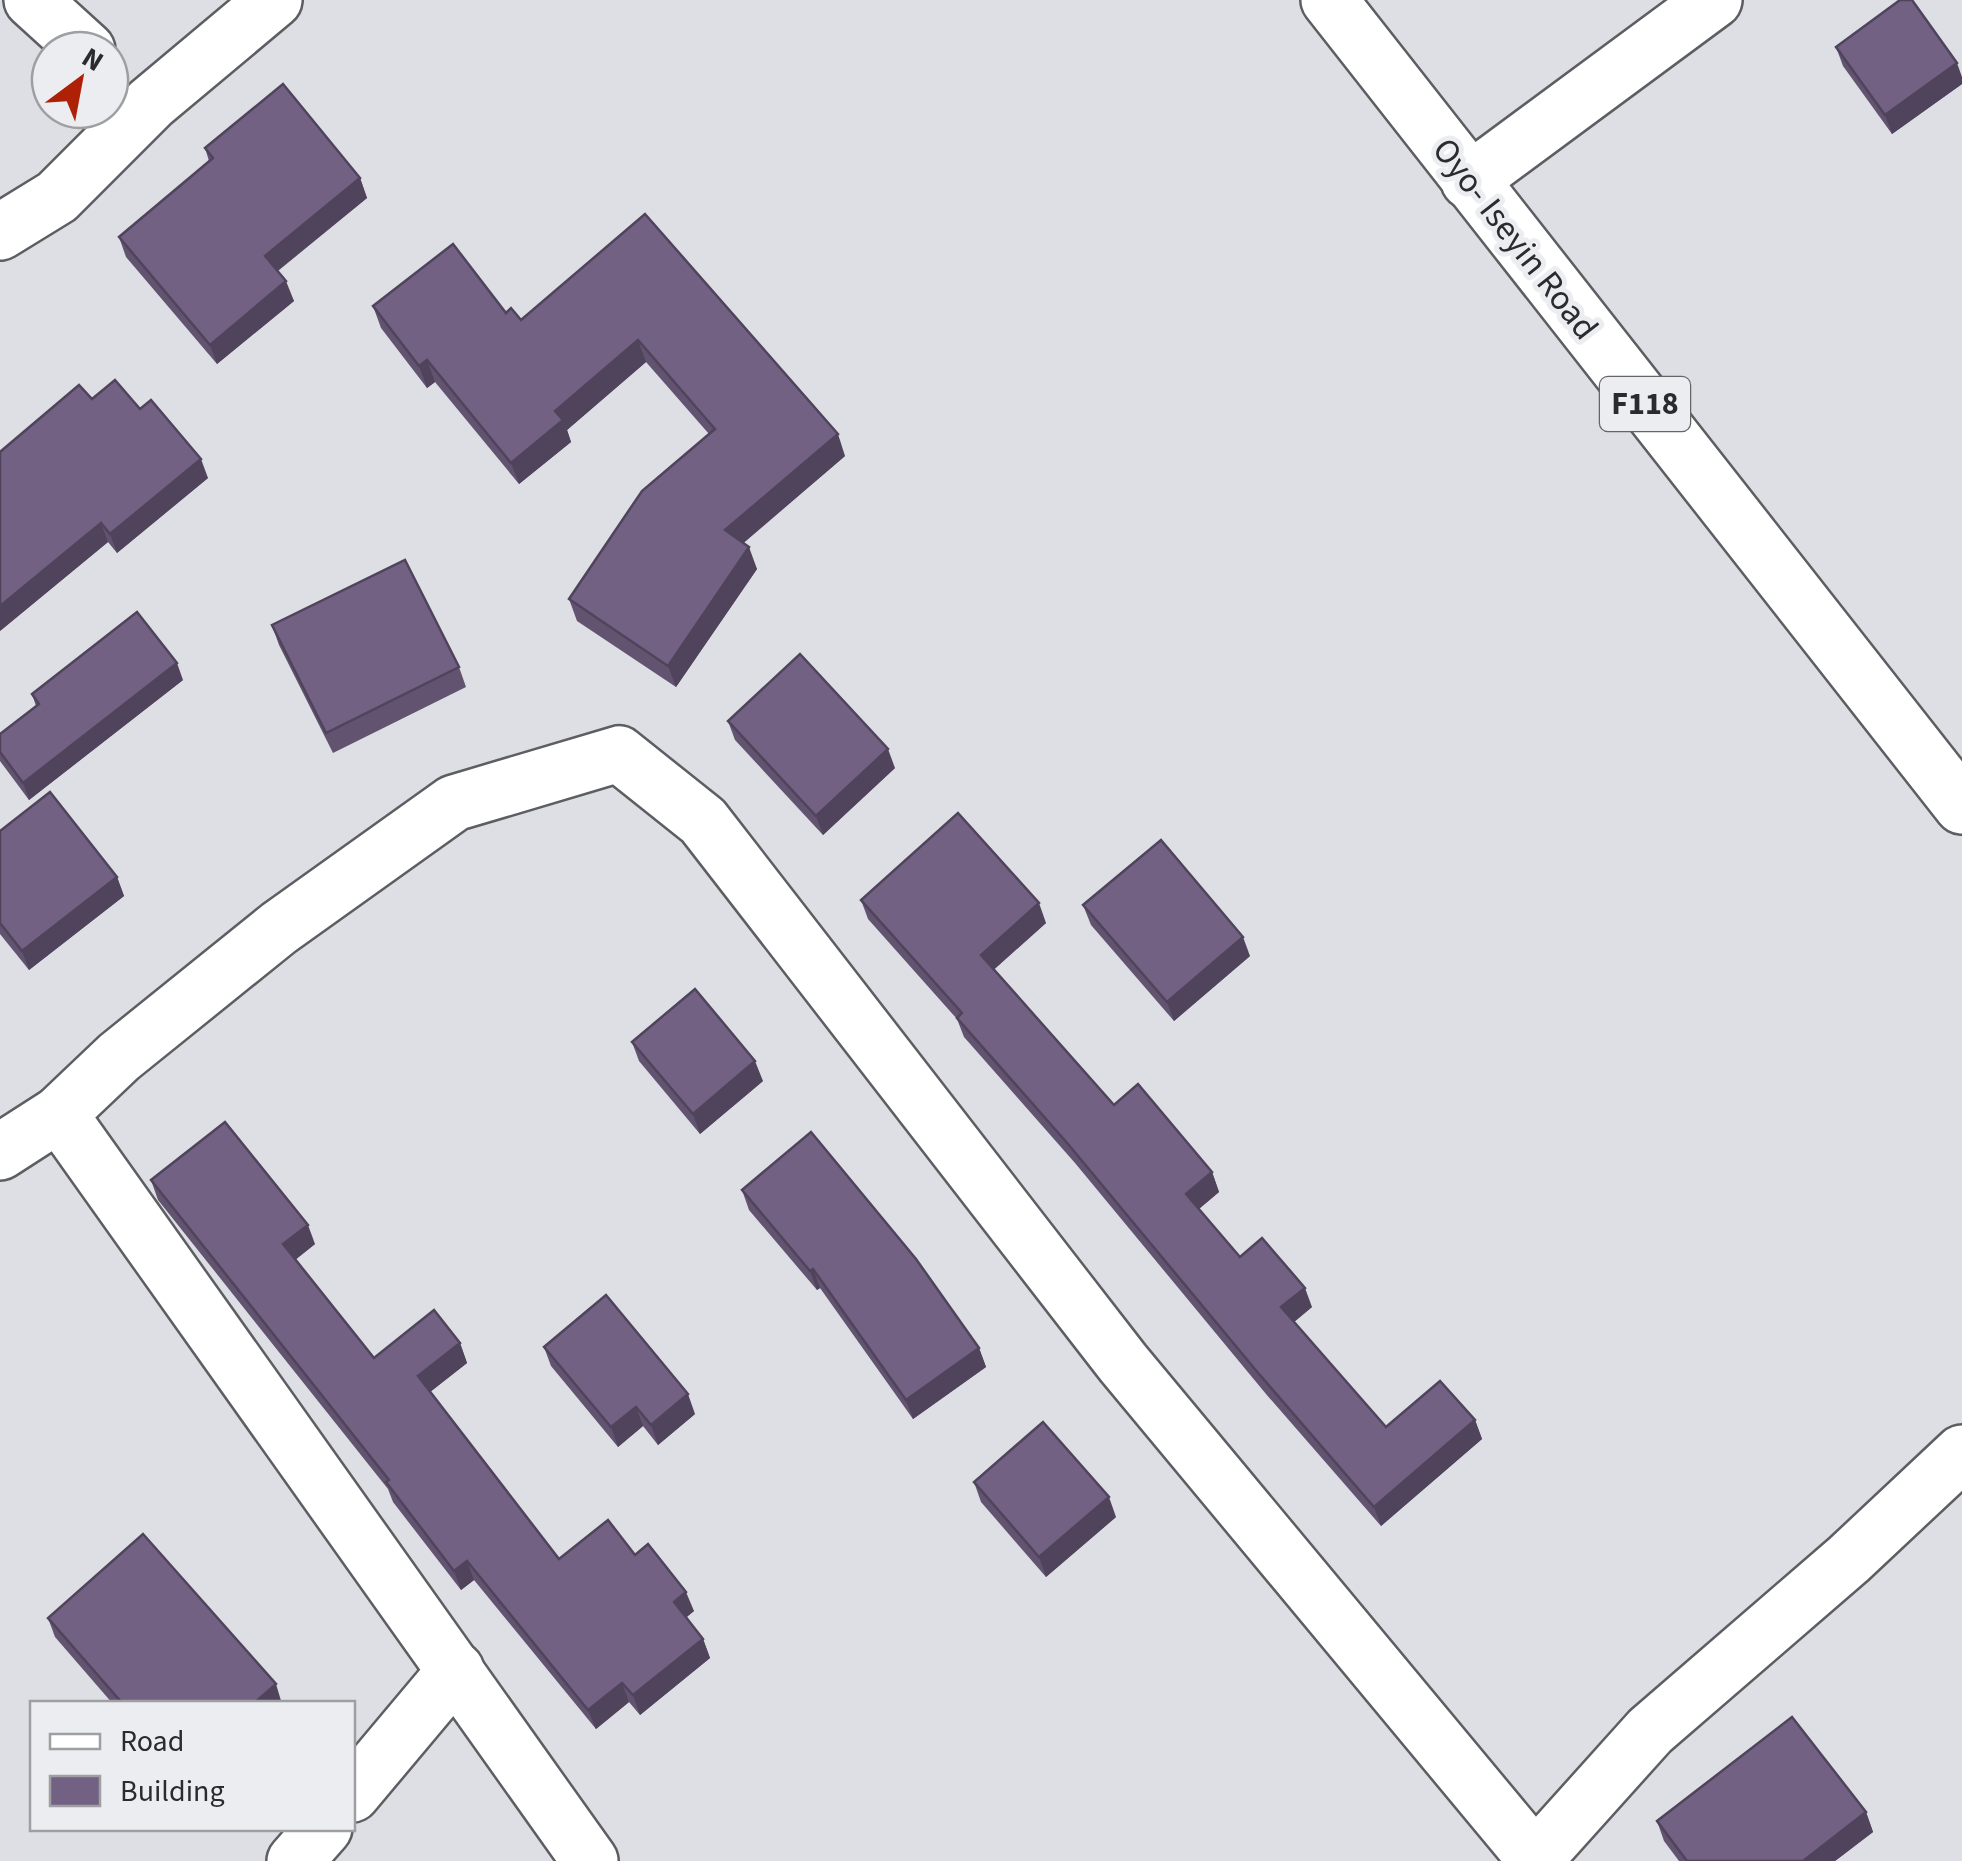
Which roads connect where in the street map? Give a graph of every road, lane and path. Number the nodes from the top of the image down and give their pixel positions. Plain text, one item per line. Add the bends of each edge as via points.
1 (32, 0) edge
2 (274, 0) edge
3 (1329, 0) edge
4 (1714, 0) edge
5 (65, 30) edge
6 (130, 85) edge
7 (152, 102) junction
8 (1469, 181) junction
9 (0, 232) edge
10 (1962, 806) edge
11 (58, 1114) junction
12 (0, 1152) edge
13 (1962, 1453) edge
14 (456, 1670) junction
15 (355, 1790) edge
16 (321, 1831) edge
17 (1536, 1860) edge
18 (295, 1861) edge
19 (590, 1861) edge

1 - 5 street
2 - 7 street
3 - 8 street, Oyo- Iseyin Road / F118
4 - 8 street
6 - 7 street
7 - 9 street via 57,197
8 - 10 street, Oyo- Iseyin Road / F118
11 - 12 street
11 - 14 street
11 - 17 street via 119,1056 279,928 454,803 618,754 703,821 1123,1363
13 - 17 street via 1650,1732
14 - 15 street
14 - 19 street
16 - 18 street

